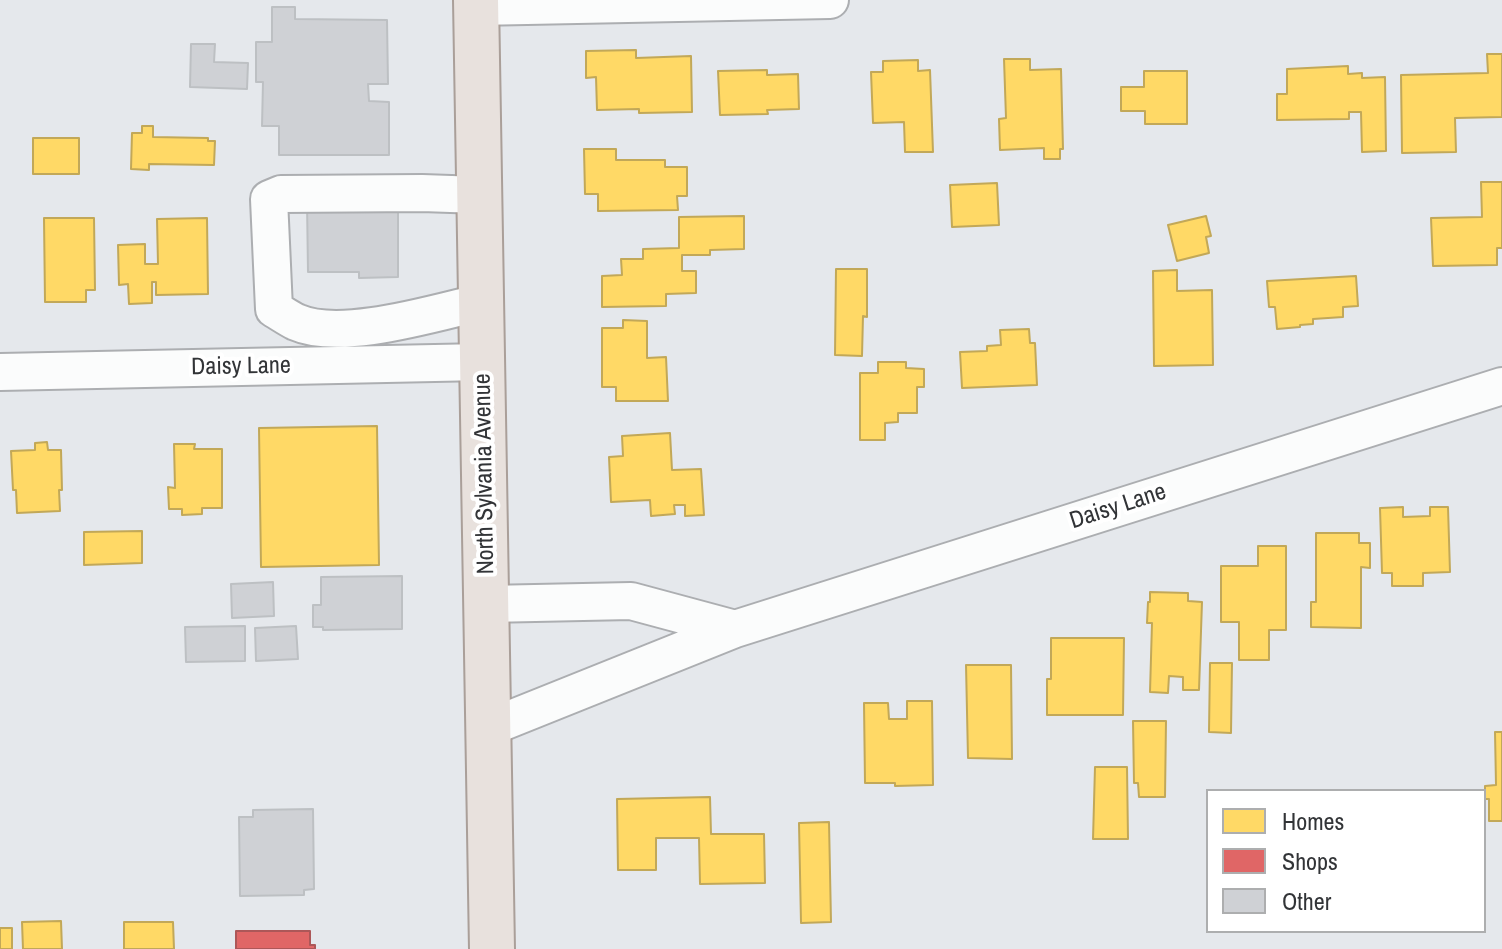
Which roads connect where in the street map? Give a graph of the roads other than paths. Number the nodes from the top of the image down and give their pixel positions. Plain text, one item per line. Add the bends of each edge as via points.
1 (830, 0) edge
2 (476, 4) edge
3 (480, 195) junction
4 (482, 302) junction
5 (483, 362) junction
6 (0, 372) edge
7 (1502, 386) edge
8 (487, 604) junction
9 (735, 629) junction
10 (488, 728) junction
11 (492, 949) edge

1 - 2 street
2 - 3 main road, North Sylvania Avenue
3 - 4 main road, North Sylvania Avenue
3 - 4 street via 281,194 269,199 274,309 298,323 325,329 366,327
4 - 5 main road, North Sylvania Avenue
5 - 6 street, Daisy Lane
5 - 8 main road, North Sylvania Avenue
7 - 9 street, Daisy Lane
8 - 9 street via 631,601
8 - 10 main road, North Sylvania Avenue
9 - 10 street, Daisy Lane
10 - 11 main road, North Sylvania Avenue

